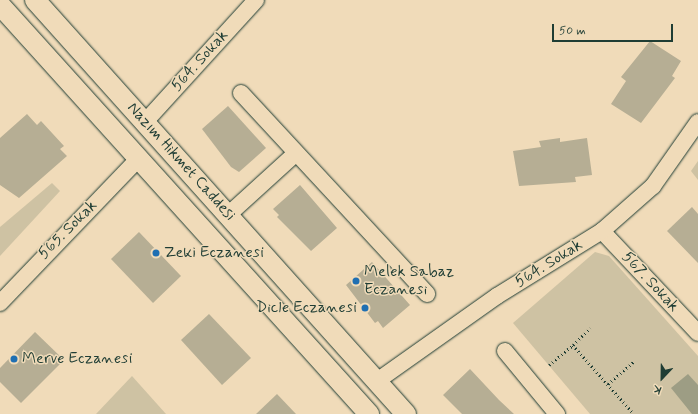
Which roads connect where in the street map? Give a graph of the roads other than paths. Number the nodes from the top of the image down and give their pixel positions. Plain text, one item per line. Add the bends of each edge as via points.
1 (35, 0) edge
2 (256, 0) edge
3 (0, 5) edge
4 (242, 93) dead end
5 (145, 122) junction
6 (698, 122) edge
7 (295, 154) junction
8 (138, 158) junction
9 (228, 215) junction
10 (602, 231) junction
11 (427, 294) dead end
12 (0, 303) edge
13 (698, 333) edge
14 (505, 352) dead end
15 (377, 381) junction
16 (369, 414) edge
17 (406, 414) edge
18 (557, 414) edge

1 - 5 main road, Nazım Hikmet Caddesi
2 - 5 street, 564. Sokak
3 - 8 main road, Nazım Hikmet Caddesi
4 - 7 street
5 - 9 main road, Nazım Hikmet Caddesi
6 - 10 street, 564. Sokak via 653,186
7 - 9 street
7 - 11 street
8 - 12 street, 565. Sokak
8 - 16 main road, Nazım Hikmet Caddesi
9 - 15 main road, Nazım Hikmet Caddesi
10 - 13 street, 567. Sokak
10 - 15 street, 564. Sokak via 497,296
14 - 18 street
15 - 17 main road, Nazım Hikmet Caddesi

